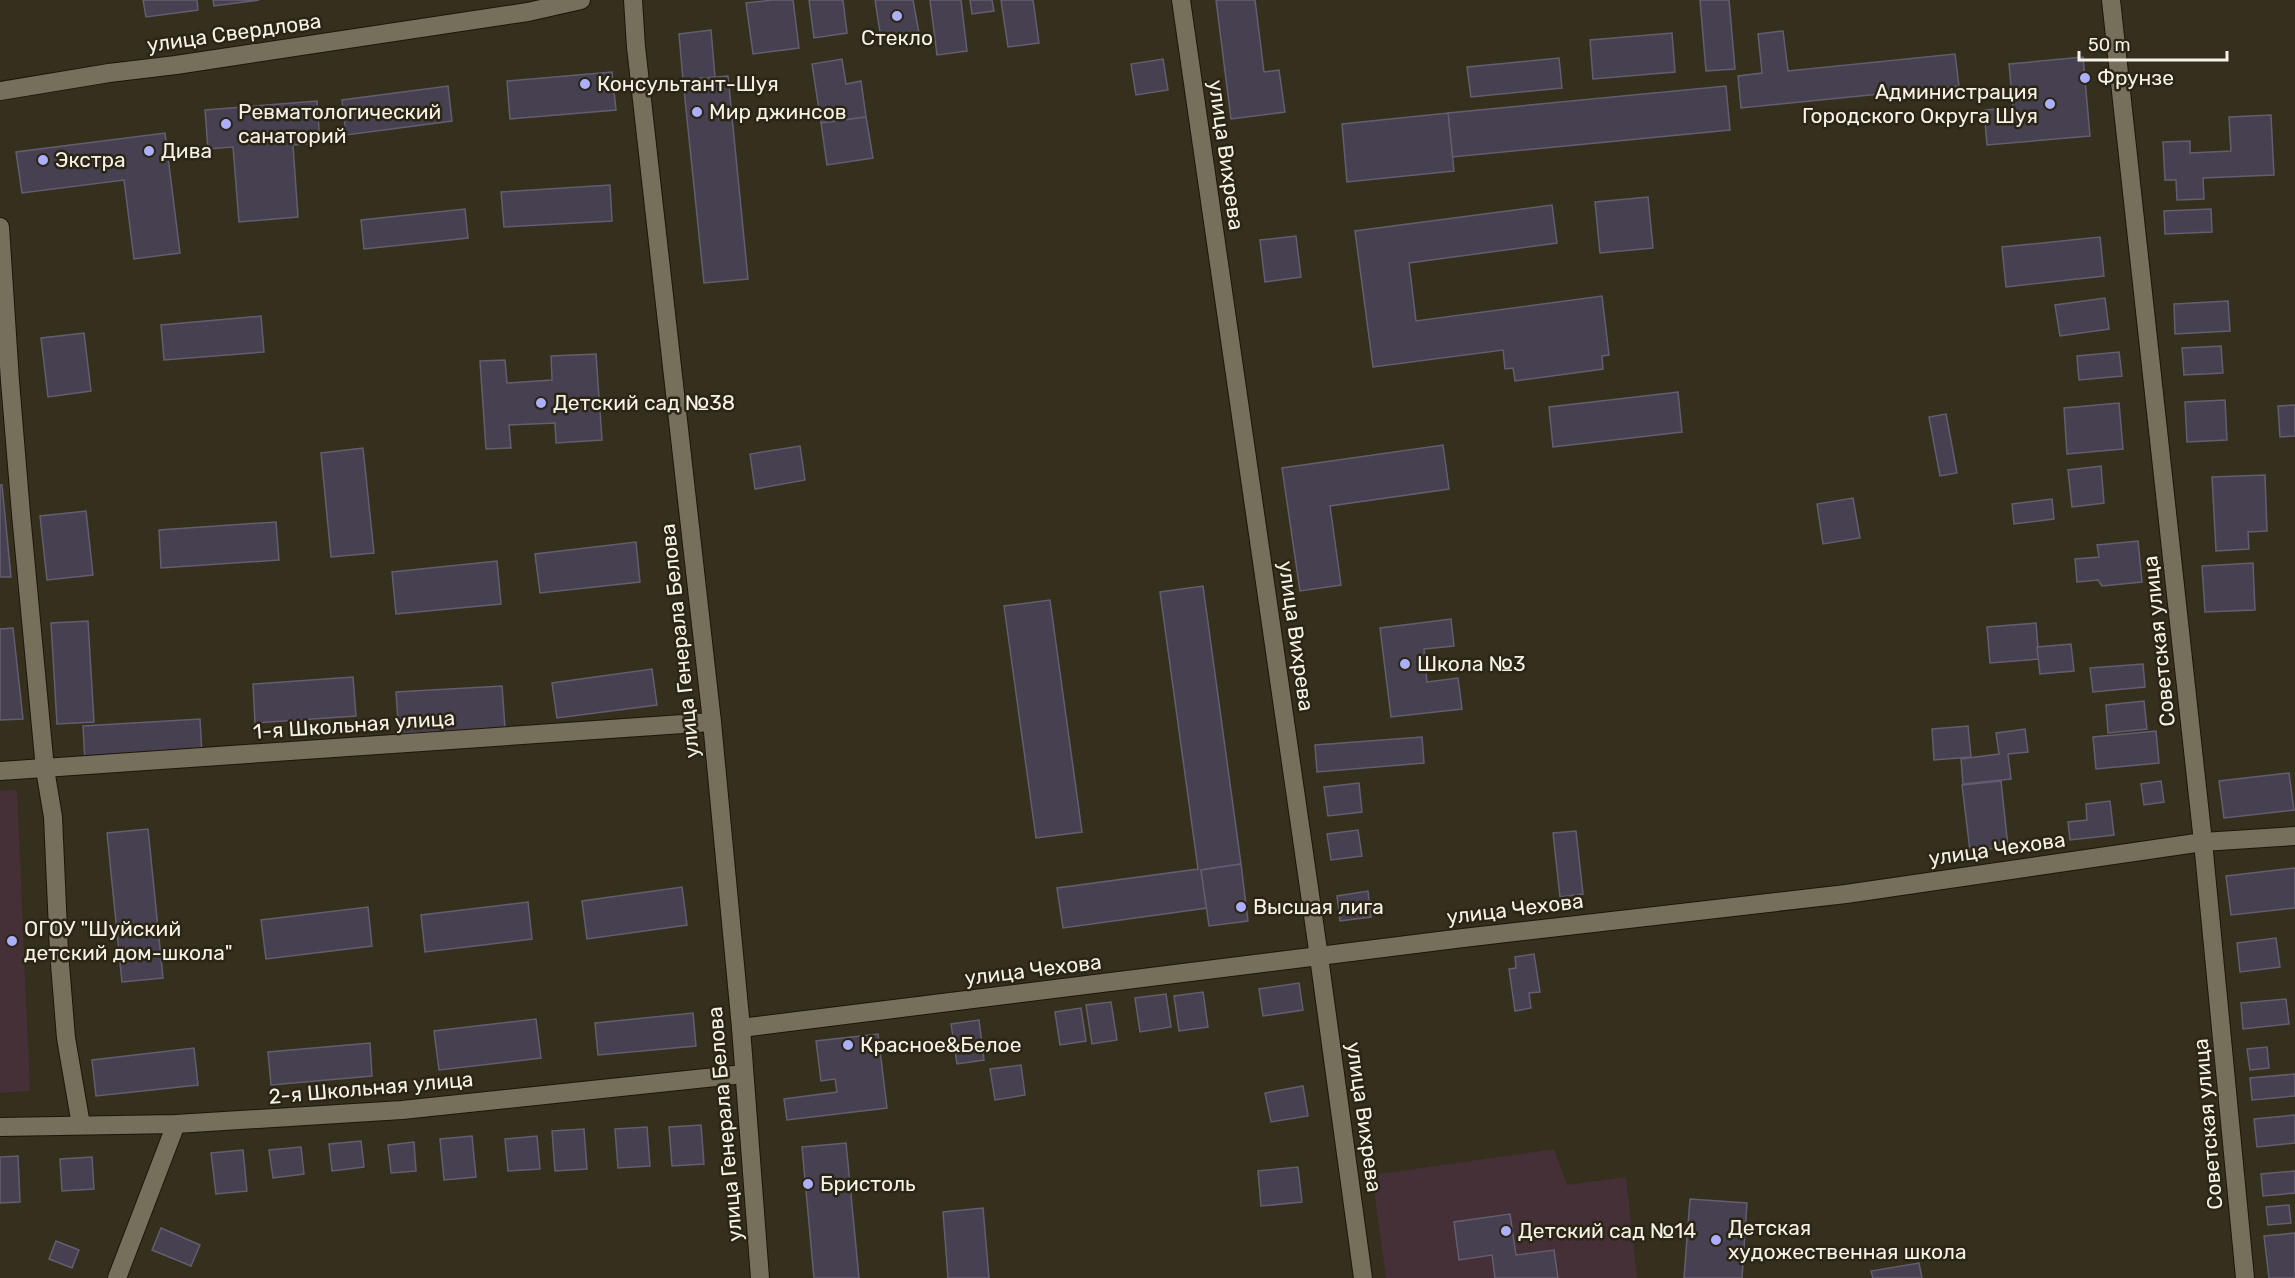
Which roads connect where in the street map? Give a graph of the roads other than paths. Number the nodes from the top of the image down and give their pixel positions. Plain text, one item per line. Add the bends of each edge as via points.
1 (581, 0) edge
2 (633, 0) edge
3 (1181, 0) edge
4 (2111, 0) edge
5 (0, 91) edge
6 (0, 227) edge
7 (8, 462) edge
8 (712, 722) junction
9 (45, 770) junction
10 (0, 771) edge
11 (2295, 837) edge
12 (2203, 842) junction
13 (1319, 957) junction
14 (741, 1028) junction
15 (744, 1074) junction
16 (176, 1124) junction
17 (81, 1125) junction
18 (0, 1127) edge
19 (117, 1278) edge
20 (760, 1278) edge
21 (1363, 1278) edge
22 (2245, 1278) edge

1 - 5 street, улица Свердлова via 528,12
2 - 8 street, улица Генерала Белова
3 - 13 street, улица Вихрева
4 - 12 street, Советская улица
6 - 7 street
7 - 9 street
8 - 9 street, 1-я Школьная улица
8 - 14 street, улица Генерала Белова
9 - 10 street, 1-я Школьная улица
9 - 17 street via 53,817 66,1038
11 - 12 street, улица Чехова
12 - 13 street, улица Чехова via 1846,894
12 - 22 street, Советская улица
13 - 14 street, улица Чехова
13 - 21 street, улица Вихрева
14 - 15 street, улица Генерала Белова
15 - 16 street, 2-я Школьная улица via 402,1110
15 - 20 street, улица Генерала Белова
16 - 17 street, 2-я Школьная улица
16 - 19 street
17 - 18 street, 2-я Школьная улица

